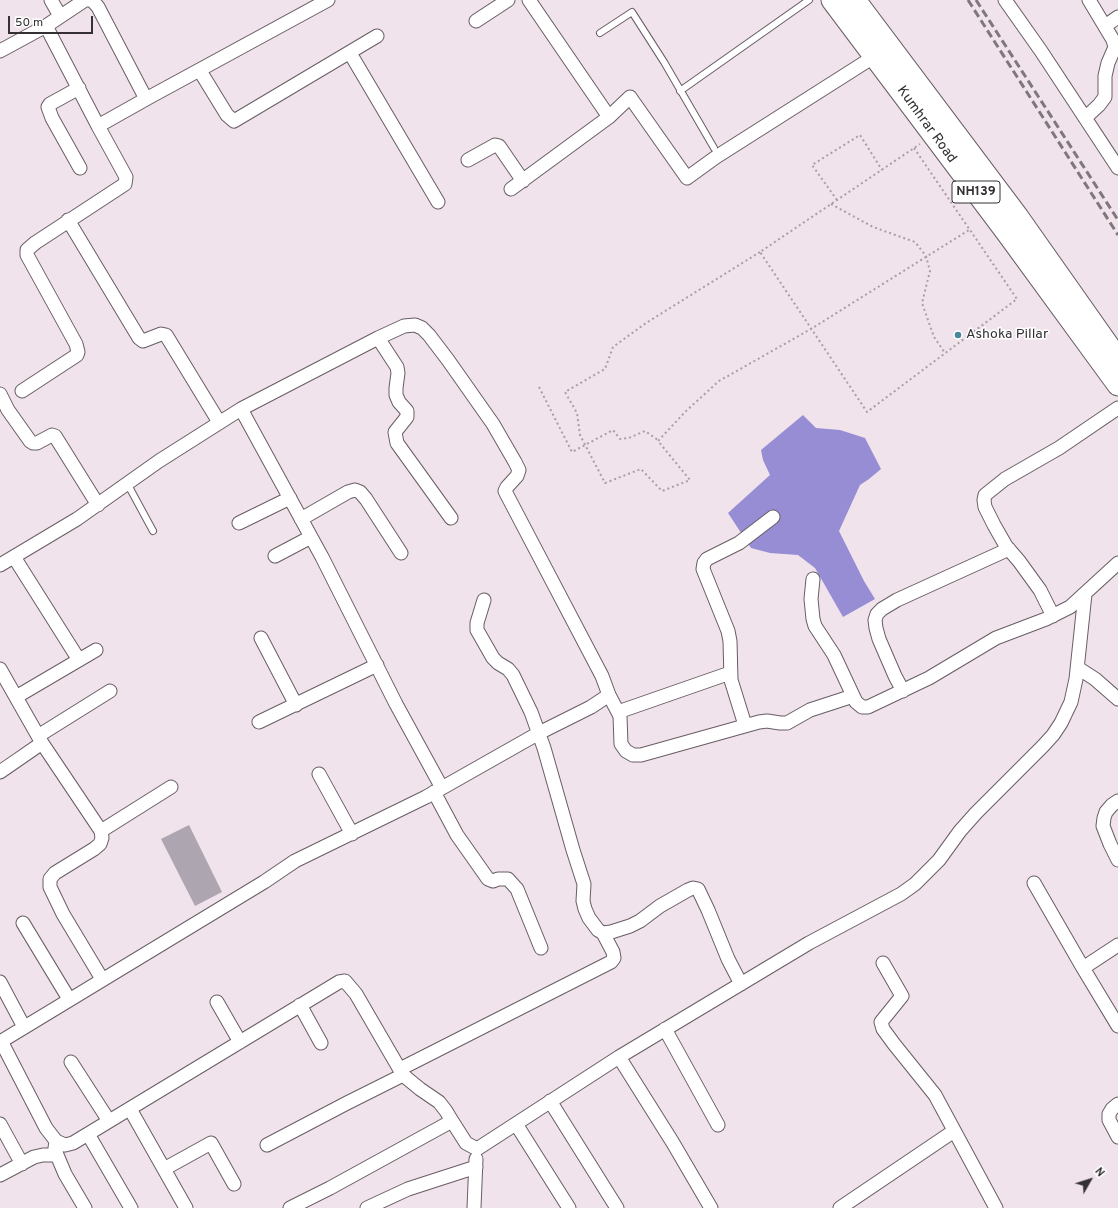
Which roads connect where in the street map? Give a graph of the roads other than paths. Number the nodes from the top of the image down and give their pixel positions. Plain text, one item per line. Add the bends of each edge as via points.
1 (52, 0) edge
2 (86, 0) edge
3 (328, 0) edge
4 (508, 0) edge
5 (529, 0) edge
6 (809, 0) edge
7 (832, 0) edge
8 (855, 0) edge
9 (1005, 0) edge
10 (1089, 0) edge
11 (60, 16) junction
12 (1118, 17) edge
13 (476, 21) dead end
14 (46, 26) junction
15 (1105, 26) junction
16 (600, 33) dead end
17 (377, 36) dead end
18 (1116, 48) edge
19 (0, 51) edge
20 (350, 53) junction
21 (875, 56) junction
22 (200, 71) junction
23 (79, 88) junction
24 (680, 91) junction
25 (917, 96) junction
26 (146, 99) junction
27 (609, 117) junction
28 (1084, 118) junction
29 (98, 126) junction
30 (714, 148) dead end
31 (468, 160) dead end
32 (80, 168) dead end
33 (1118, 168) edge
34 (522, 181) junction
35 (511, 189) dead end
36 (438, 202) dead end
37 (68, 220) junction
38 (378, 338) junction
39 (1118, 359) edge
40 (1118, 385) edge
41 (22, 390) dead end
42 (0, 394) edge
43 (1118, 408) edge
44 (241, 409) junction
45 (219, 422) junction
46 (127, 483) junction
47 (290, 498) junction
48 (98, 505) junction
49 (773, 517) dead end
50 (451, 518) dead end
51 (301, 519) junction
52 (238, 523) dead end
53 (153, 531) dead end
54 (311, 537) junction
55 (1009, 549) junction
56 (401, 553) dead end
57 (275, 556) dead end
58 (14, 557) junction
59 (1118, 563) edge
60 (0, 565) edge
61 (813, 579) dead end
62 (1085, 594) junction
63 (484, 600) dead end
64 (1053, 616) junction
65 (261, 638) dead end
66 (96, 650) dead end
67 (79, 660) junction
68 (377, 665) junction
69 (1078, 668) junction
70 (0, 669) edge
71 (730, 673) junction
72 (903, 691) junction
73 (110, 692) dead end
74 (609, 695) junction
75 (853, 696) junction
76 (16, 697) junction
77 (1118, 699) edge
78 (296, 705) junction
79 (618, 712) junction
80 (259, 722) dead end
81 (745, 725) junction
82 (539, 733) junction
83 (40, 739) junction
84 (0, 772) edge
85 (318, 774) dead end
86 (171, 787) dead end
87 (438, 790) junction
88 (1118, 801) edge
89 (100, 831) junction
90 (352, 834) junction
91 (1118, 860) edge
92 (1034, 883) dead end
93 (23, 923) dead end
94 (603, 933) junction
95 (1118, 945) edge
96 (541, 948) dead end
97 (883, 963) dead end
98 (1083, 968) junction
99 (102, 979) junction
100 (0, 982) edge
101 (741, 984) junction
102 (69, 999) junction
103 (217, 1002) dead end
104 (300, 1005) junction
105 (1118, 1026) edge
106 (24, 1027) junction
107 (665, 1029) junction
108 (1, 1041) edge
109 (240, 1042) junction
110 (321, 1043) dead end
111 (619, 1056) junction
112 (71, 1062) dead end
113 (402, 1072) junction
114 (550, 1101) junction
115 (1118, 1104) edge
116 (130, 1109) junction
117 (108, 1121) junction
118 (452, 1121) junction
119 (0, 1124) edge
120 (516, 1124) junction
121 (718, 1125) dead end
122 (954, 1131) junction
123 (88, 1134) junction
124 (1118, 1137) edge
125 (56, 1141) junction
126 (267, 1146) dead end
127 (477, 1149) junction
128 (57, 1155) junction
129 (22, 1164) junction
130 (476, 1167) junction
131 (164, 1169) junction
132 (0, 1176) edge
133 (234, 1184) dead end
134 (85, 1208) edge
135 (131, 1208) edge
136 (186, 1208) edge
137 (290, 1208) edge
138 (367, 1208) edge
139 (474, 1208) edge
140 (569, 1208) edge
141 (617, 1208) edge
142 (711, 1208) edge
143 (840, 1208) edge
144 (996, 1208) edge

1 - 11 street
2 - 11 street
2 - 26 street via 98,7
3 - 22 street
4 - 13 street
5 - 27 street
6 - 24 lane
7 - 21 highway, Kumhrar Road / NH139
8 - 25 highway, Kumhrar Road / NH139
9 - 28 street
10 - 15 street
11 - 14 street
12 - 15 street
14 - 19 street
14 - 23 street
15 - 18 street
16 - 24 lane via 632,12
17 - 20 street
18 - 28 street via 1105,76 1105,97
20 - 22 street via 234,121 227,115
20 - 36 street
21 - 25 highway, Kumhrar Road / NH139
21 - 27 street via 687,178 630,97
22 - 26 street
23 - 29 street
23 - 32 street via 48,107
24 - 30 lane
25 - 39 highway, Kumhrar Road / NH139 via 1018,217
25 - 40 highway, Kumhrar Road / NH139
26 - 29 street
27 - 34 street
28 - 33 street
29 - 37 street via 126,181
31 - 34 street via 495,145 499,146
34 - 35 street
37 - 41 street via 30,247 27,255 78,352
37 - 45 street via 139,338 143,341 161,334 166,335
38 - 44 street
38 - 50 street via 397,367 396,395 407,411 407,417 395,432 398,443
38 - 74 street via 404,326 415,325 422,328 493,424 519,470 517,476 506,487 507,496 602,676
42 - 48 street via 30,442 37,443 52,435 55,436
43 - 55 street via 1059,448 1005,479 985,495 985,507
44 - 45 street
44 - 47 street
45 - 46 street
46 - 48 street
46 - 53 lane
47 - 51 street
47 - 52 street
48 - 58 street
49 - 71 street via 739,543 704,563 703,569 728,631
51 - 54 street
51 - 56 street via 355,490 366,499
54 - 57 street
54 - 68 street
55 - 64 street via 1040,590
55 - 72 street via 897,600 877,614 875,620 879,639
58 - 60 street
58 - 67 street
59 - 62 street
61 - 75 street via 811,599 815,626 834,655
62 - 64 street via 1070,607
62 - 69 street
63 - 82 street via 477,630 493,658 513,675
64 - 72 street via 996,638
65 - 78 street
66 - 67 street
67 - 76 street
68 - 78 street
68 - 87 street
69 - 77 street
69 - 101 street via 1071,702 1053,735 960,831 923,877 902,894 809,943
70 - 76 street
71 - 79 street
71 - 81 street
72 - 75 street via 868,707 862,707
73 - 83 street
74 - 79 street
74 - 82 street via 592,707
75 - 81 street via 810,710 787,723 768,721
76 - 83 street
78 - 80 street
79 - 81 street via 621,744 633,755 641,755
82 - 87 street
82 - 94 street via 584,884 585,909 589,918
83 - 84 street
83 - 89 street
85 - 90 street
86 - 89 street
87 - 90 street
87 - 96 street via 457,835 488,879 508,879 517,889
88 - 91 street via 1106,812 1103,826
89 - 99 street via 100,844 55,873 50,879 50,887
90 - 99 street via 295,861
92 - 98 street
93 - 102 street
94 - 101 street via 630,926 688,890 698,889
94 - 113 street via 613,952 614,958 611,962
95 - 98 street
97 - 122 street via 902,996 881,1022 883,1028 930,1087
98 - 105 street
99 - 102 street
100 - 106 street
101 - 107 street
102 - 106 street
103 - 109 street
104 - 109 street
104 - 110 street
104 - 113 street via 344,981 356,994
106 - 108 street
107 - 111 street
107 - 121 street
108 - 125 street via 46,1128
109 - 116 street
111 - 114 street
111 - 142 street
112 - 117 street
113 - 118 street via 439,1102
113 - 126 street
114 - 120 street
114 - 141 street
115 - 124 street via 1109,1114 1109,1120
116 - 117 street
116 - 131 street
117 - 123 street
118 - 127 street via 466,1143
118 - 137 street
119 - 129 street
120 - 127 street
120 - 140 street
122 - 143 street
122 - 144 street
123 - 125 street via 65,1145
123 - 135 street
125 - 128 street
127 - 130 street
128 - 129 street via 44,1155
128 - 134 street
129 - 132 street
130 - 138 street via 408,1189
130 - 139 street
131 - 133 street via 212,1143
131 - 136 street

